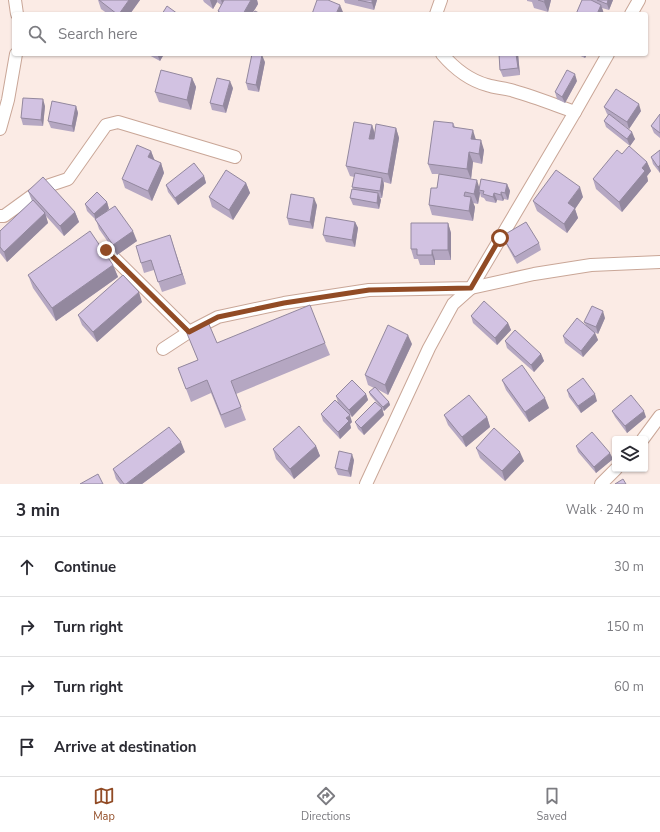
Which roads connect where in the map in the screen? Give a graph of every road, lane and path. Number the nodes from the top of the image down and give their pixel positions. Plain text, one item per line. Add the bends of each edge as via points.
1 (15, 0) edge
2 (441, 0) edge
3 (639, 0) edge
4 (17, 12) edge
5 (437, 12) edge
6 (632, 12) edge
7 (16, 56) edge
8 (444, 56) edge
9 (607, 56) edge
10 (576, 112) junction
11 (0, 129) edge
12 (235, 157) dead end
13 (0, 216) edge
14 (106, 250) dead end
15 (660, 262) edge
16 (471, 288) junction
17 (189, 332) junction
18 (163, 349) dead end
19 (660, 416) edge
20 (645, 436) edge
21 (613, 472) edge
22 (366, 484) edge
23 (601, 484) edge

1 - 4 street
2 - 5 street
3 - 6 street
7 - 11 street
8 - 10 street via 471,79
9 - 10 street
10 - 16 street
12 - 13 street via 118,122 106,125 68,179 44,187 4,216
14 - 17 street
15 - 16 street via 590,265
16 - 17 street via 369,290 284,303 218,317
16 - 22 street via 453,304 429,348
17 - 18 street
19 - 20 street
21 - 23 street

